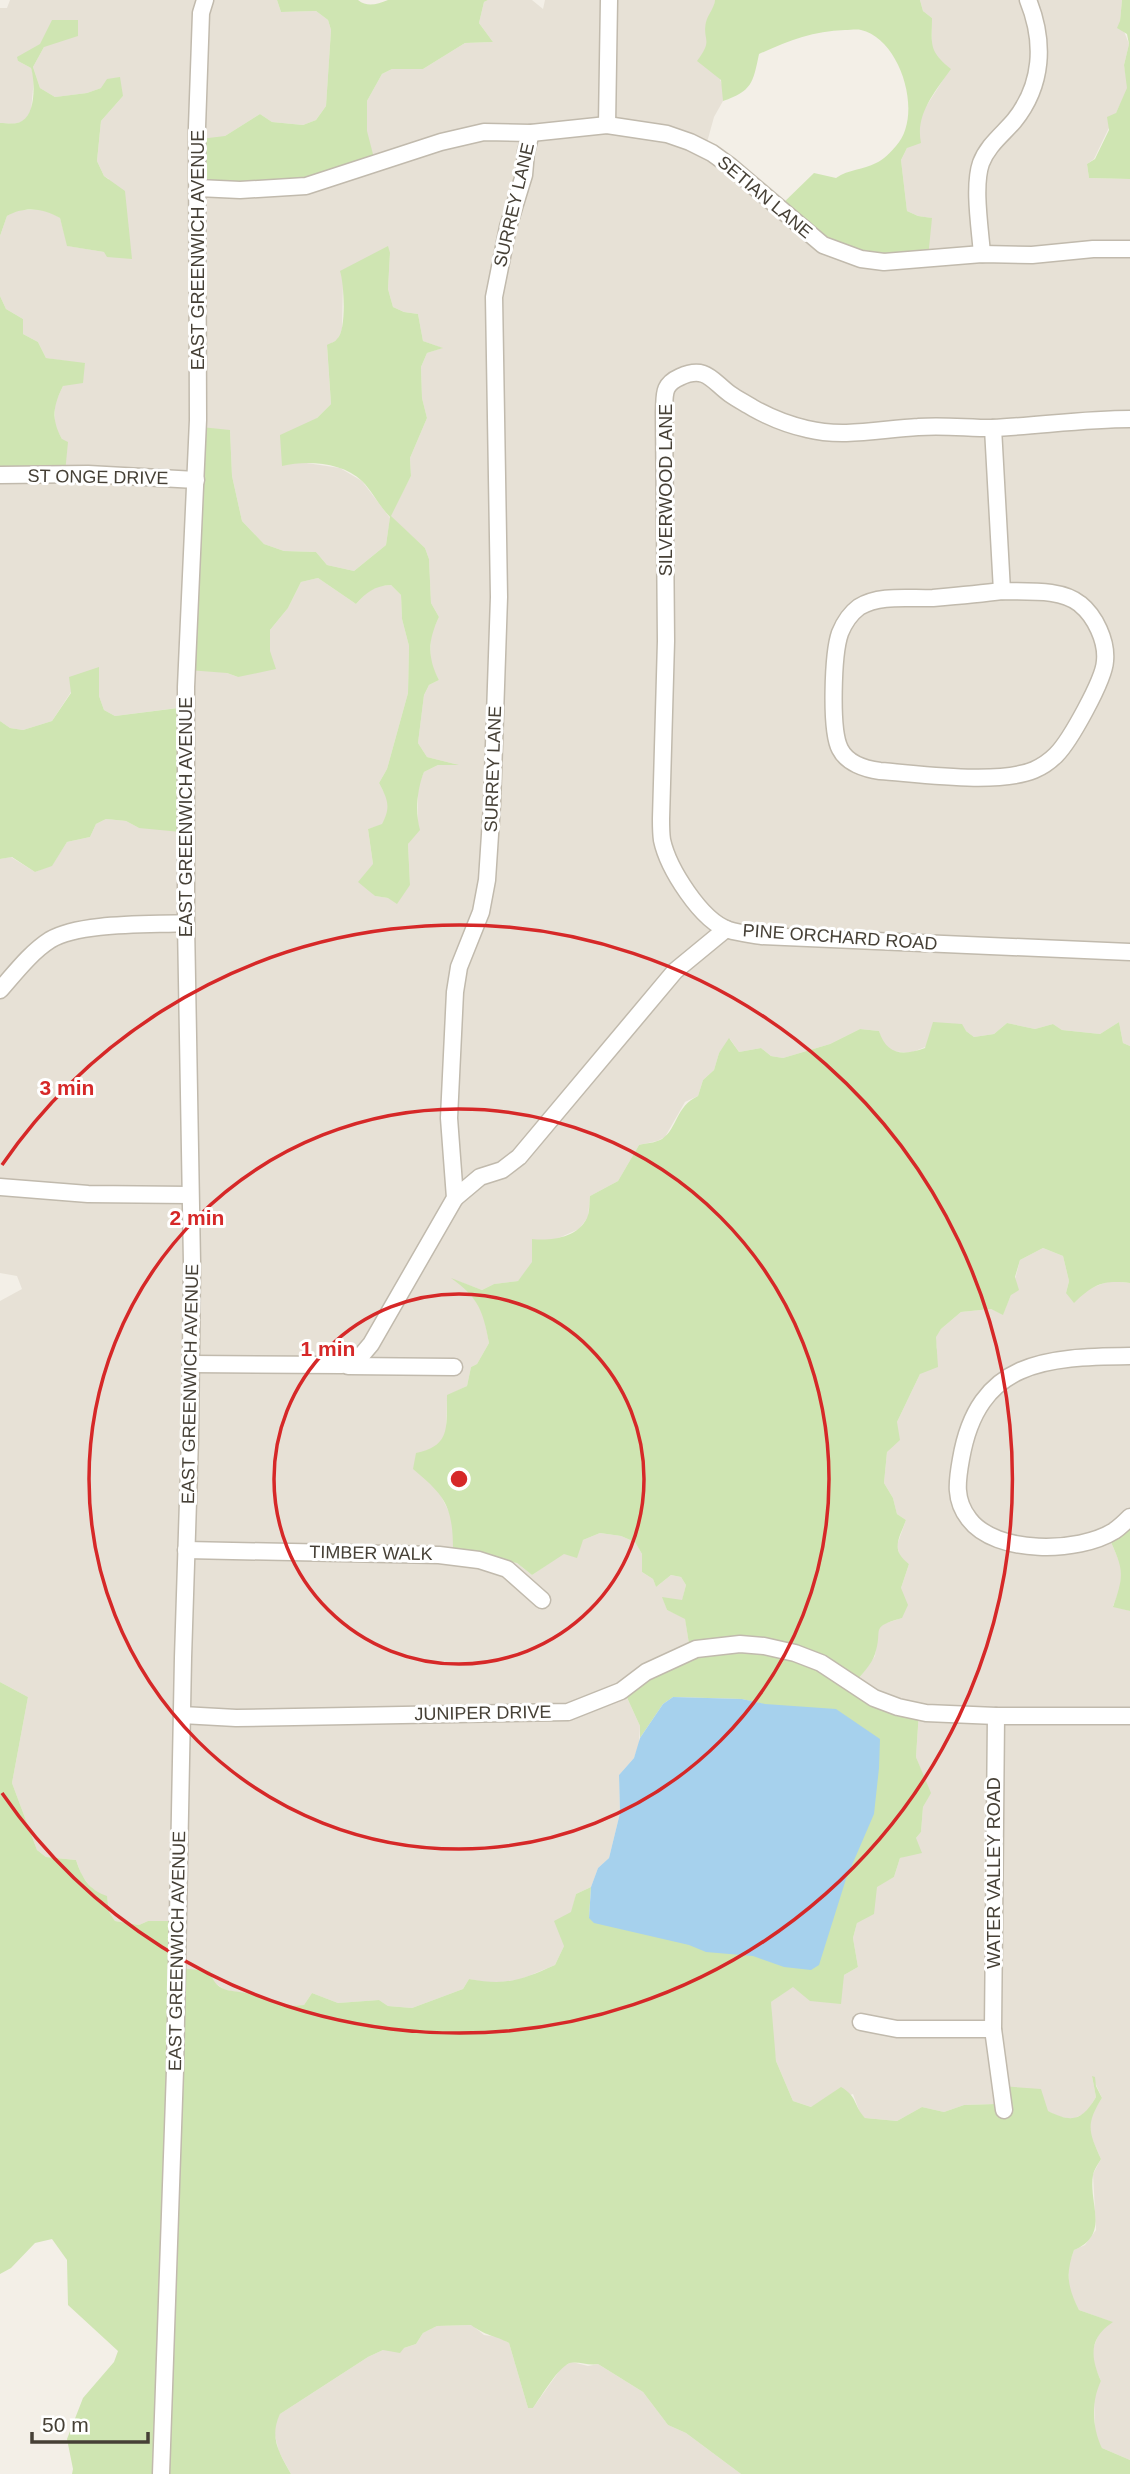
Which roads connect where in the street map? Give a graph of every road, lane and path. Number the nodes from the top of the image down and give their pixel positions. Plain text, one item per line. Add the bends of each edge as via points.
1 (205, 0) edge
2 (609, 0) edge
3 (1028, 0) edge
4 (607, 125) junction
5 (531, 133) junction
6 (198, 188) junction
7 (1130, 249) edge
8 (982, 254) junction
9 (1130, 419) edge
10 (993, 428) junction
11 (0, 475) edge
12 (196, 480) junction
13 (1002, 591) junction
14 (186, 923) junction
15 (726, 929) junction
16 (1128, 949) edge
17 (0, 990) edge
18 (0, 1187) edge
19 (190, 1195) junction
20 (455, 1198) junction
21 (1130, 1356) edge
22 (191, 1364) junction
23 (342, 1366) junction
24 (454, 1367) dead end
25 (1130, 1517) edge
26 (186, 1550) junction
27 (542, 1600) dead end
28 (183, 1715) junction
29 (996, 1716) junction
30 (1130, 1716) edge
31 (861, 2022) dead end
32 (993, 2029) junction
33 (1004, 2110) dead end
34 (161, 2474) edge

1 - 6 street, EAST GREENWICH AVENUE via 199,61
2 - 4 street
3 - 8 street via 1040,47 1039,70 1024,107 986,151 979,167
4 - 5 street, SETIAN LANE
4 - 8 street, SETIAN LANE via 667,134 712,153 806,233 841,254 884,262
5 - 6 street, SETIAN LANE via 484,132 441,142 306,186
5 - 20 street, SURREY LANE via 494,297 499,597 492,804 481,912 458,967 455,992 449,1118
6 - 12 street, EAST GREENWICH AVENUE
7 - 8 street, SETIAN LANE
9 - 10 street, SILVERWOOD LANE
10 - 13 street
10 - 15 street, SILVERWOOD LANE via 818,431 756,410 699,373 670,382 665,391 662,841 686,891
11 - 12 street, ST ONGE DRIVE
12 - 14 street, EAST GREENWICH AVENUE via 186,687
13 - 13 street via 1068,598 1080,604 1097,624 1105,660 1101,680 1057,754 1036,769 1003,776 880,771 849,760 834,732 837,647 848,618 860,607 880,600
14 - 17 street via 70,932 29,958
14 - 19 street, EAST GREENWICH AVENUE
15 - 16 street, PINE ORCHARD ROAD via 761,936
15 - 20 street, PINE ORCHARD ROAD via 675,971 519,1157 502,1170 480,1177
18 - 19 street
19 - 22 street, EAST GREENWICH AVENUE
20 - 23 street via 372,1344
21 - 25 street via 1067,1357 1030,1366 1005,1379 987,1394 973,1416 956,1485 970,1521 989,1535 1018,1544 1086,1542 1113,1532
22 - 23 street
22 - 26 street, EAST GREENWICH AVENUE
23 - 24 street
26 - 27 street, TIMBER WALK via 465,1558 507,1569
26 - 28 street, EAST GREENWICH AVENUE
28 - 29 street, JUNIPER DRIVE via 568,1712 621,1691 646,1672 696,1649 740,1644 813,1660 874,1698 898,1707
28 - 34 street, EAST GREENWICH AVENUE
29 - 30 street, JUNIPER DRIVE
29 - 32 street, WATER VALLEY ROAD
31 - 32 street via 897,2029
32 - 33 street, WATER VALLEY ROAD

